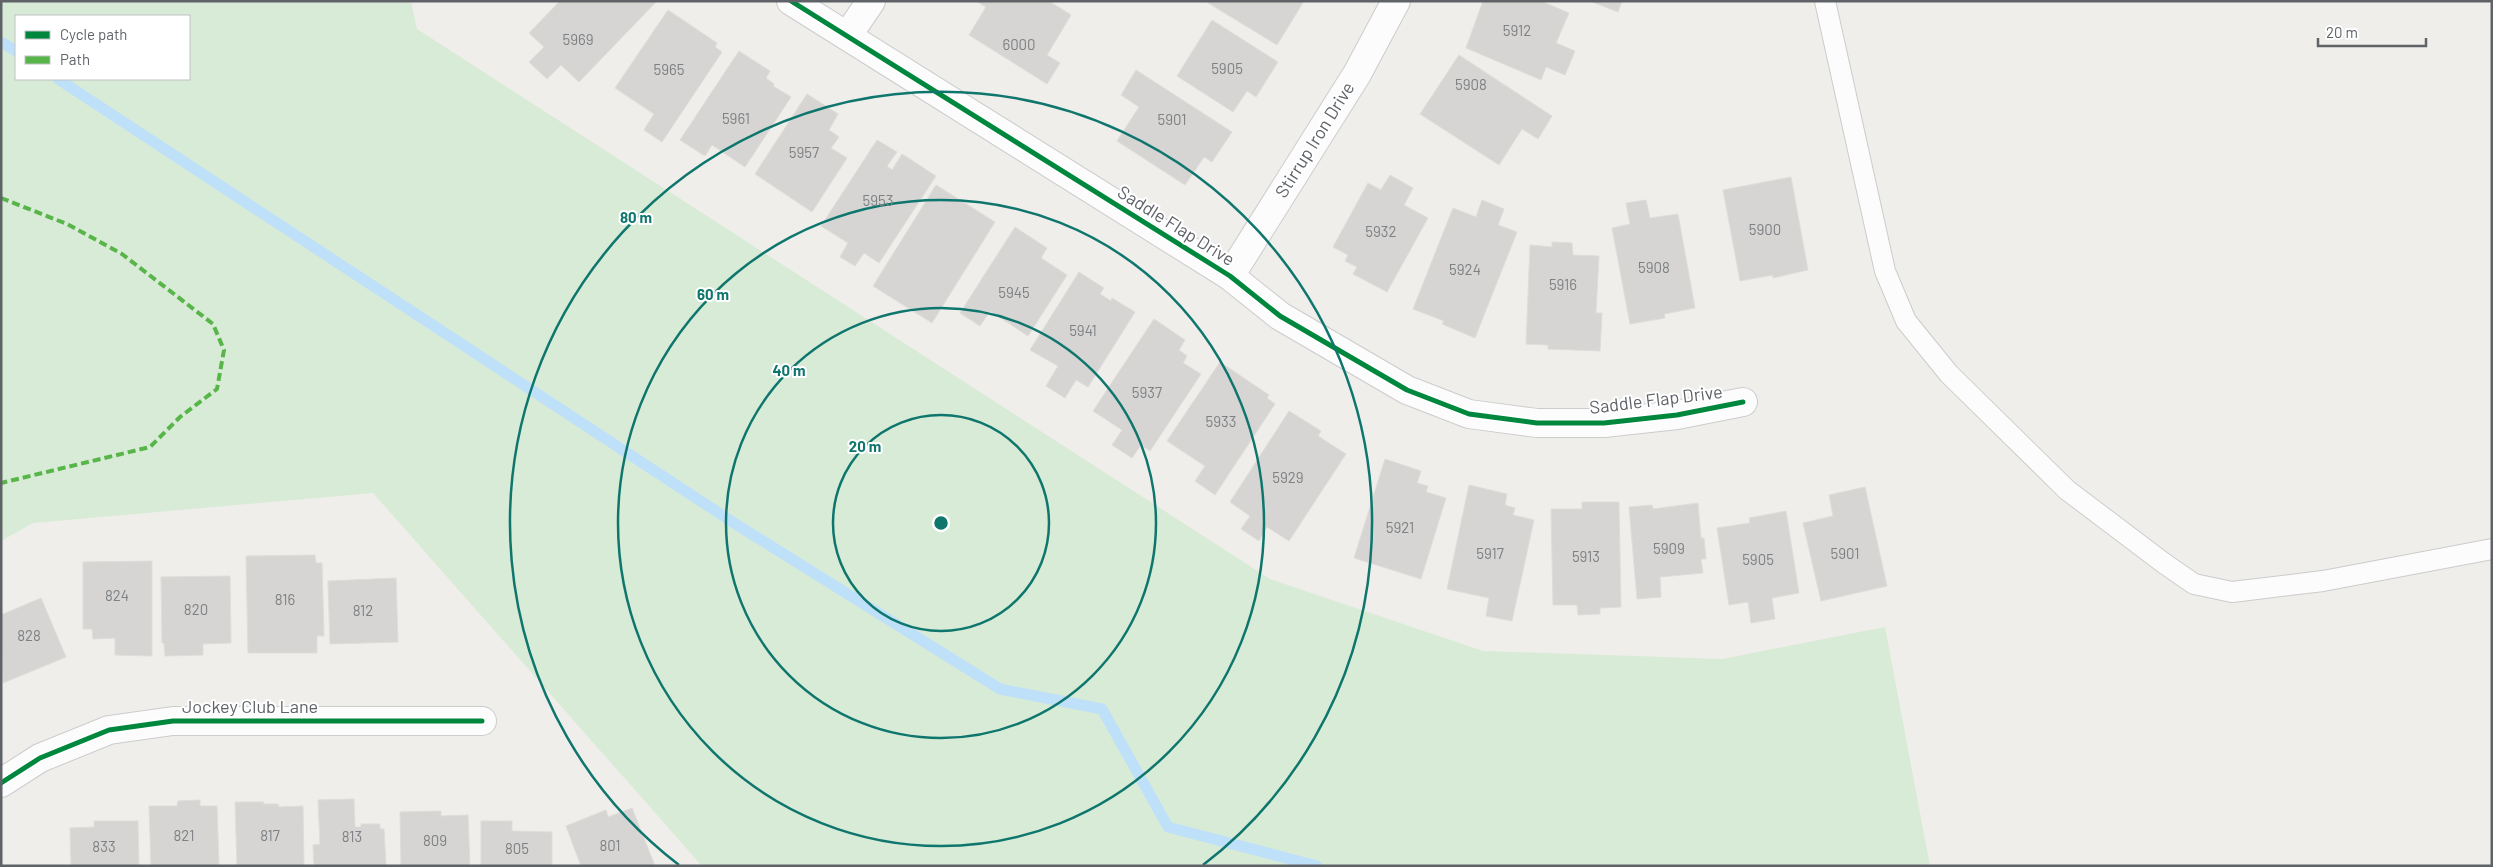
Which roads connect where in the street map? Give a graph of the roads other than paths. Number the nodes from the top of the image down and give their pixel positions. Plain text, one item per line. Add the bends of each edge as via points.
1 (791, 1) edge
2 (871, 1) edge
3 (1396, 1) edge
4 (1825, 1) edge
5 (848, 35) junction
6 (1230, 276) junction
7 (1743, 402) dead end
8 (2492, 549) edge
9 (482, 721) dead end
10 (1, 783) edge

1 - 5 street, Saddle Flap Drive
2 - 5 street
3 - 6 street, Stirrup Iron Drive via 1356,74
4 - 8 lane via 1886,271 1906,321 1949,374 2067,490 2194,584 2232,592 2323,581
5 - 6 street, Saddle Flap Drive
6 - 7 street, Saddle Flap Drive via 1280,316 1407,390 1469,414 1537,423 1604,423 1676,415
9 - 10 street, Jockey Club Lane via 173,721 109,730 40,758

